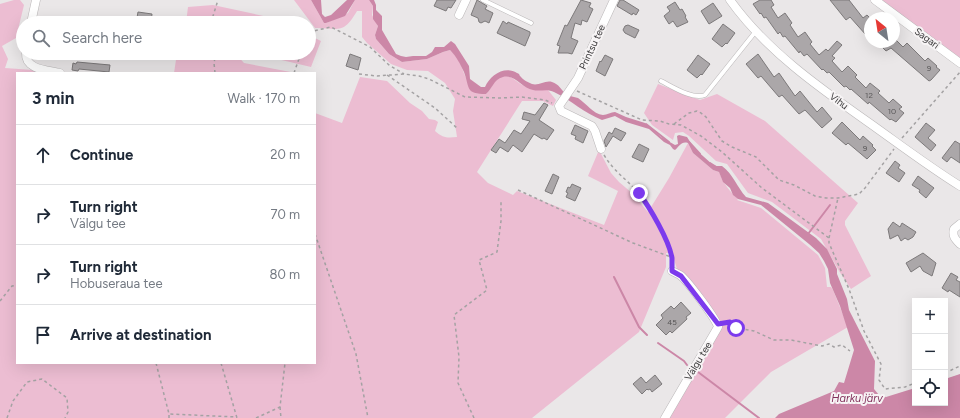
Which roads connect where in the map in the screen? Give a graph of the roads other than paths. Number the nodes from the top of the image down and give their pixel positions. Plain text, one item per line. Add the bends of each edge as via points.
1 (36, 0) edge
2 (466, 0) edge
3 (483, 0) edge
4 (614, 0) edge
5 (730, 0) edge
6 (875, 0) edge
7 (459, 15) dead end
8 (33, 16) edge
9 (531, 23) dead end
10 (756, 31) junction
11 (27, 60) edge
12 (960, 63) edge
13 (56, 72) edge
14 (661, 81) dead end
15 (601, 149) road end
16 (960, 186) edge
17 (960, 224) edge
18 (960, 244) edge
19 (672, 271) road end
20 (665, 418) edge

1 - 8 street
2 - 7 street
3 - 9 lane
4 - 15 street, Printsu tee via 578,78 559,106 561,111 592,126
5 - 10 street, Vihu
6 - 12 street, Sagari
10 - 14 lane via 705,95 693,96
10 - 16 street, Vihu via 815,83
11 - 13 street via 34,67
17 - 18 street via 953,233 954,239
19 - 20 street, Välgu tee via 681,276 718,327

